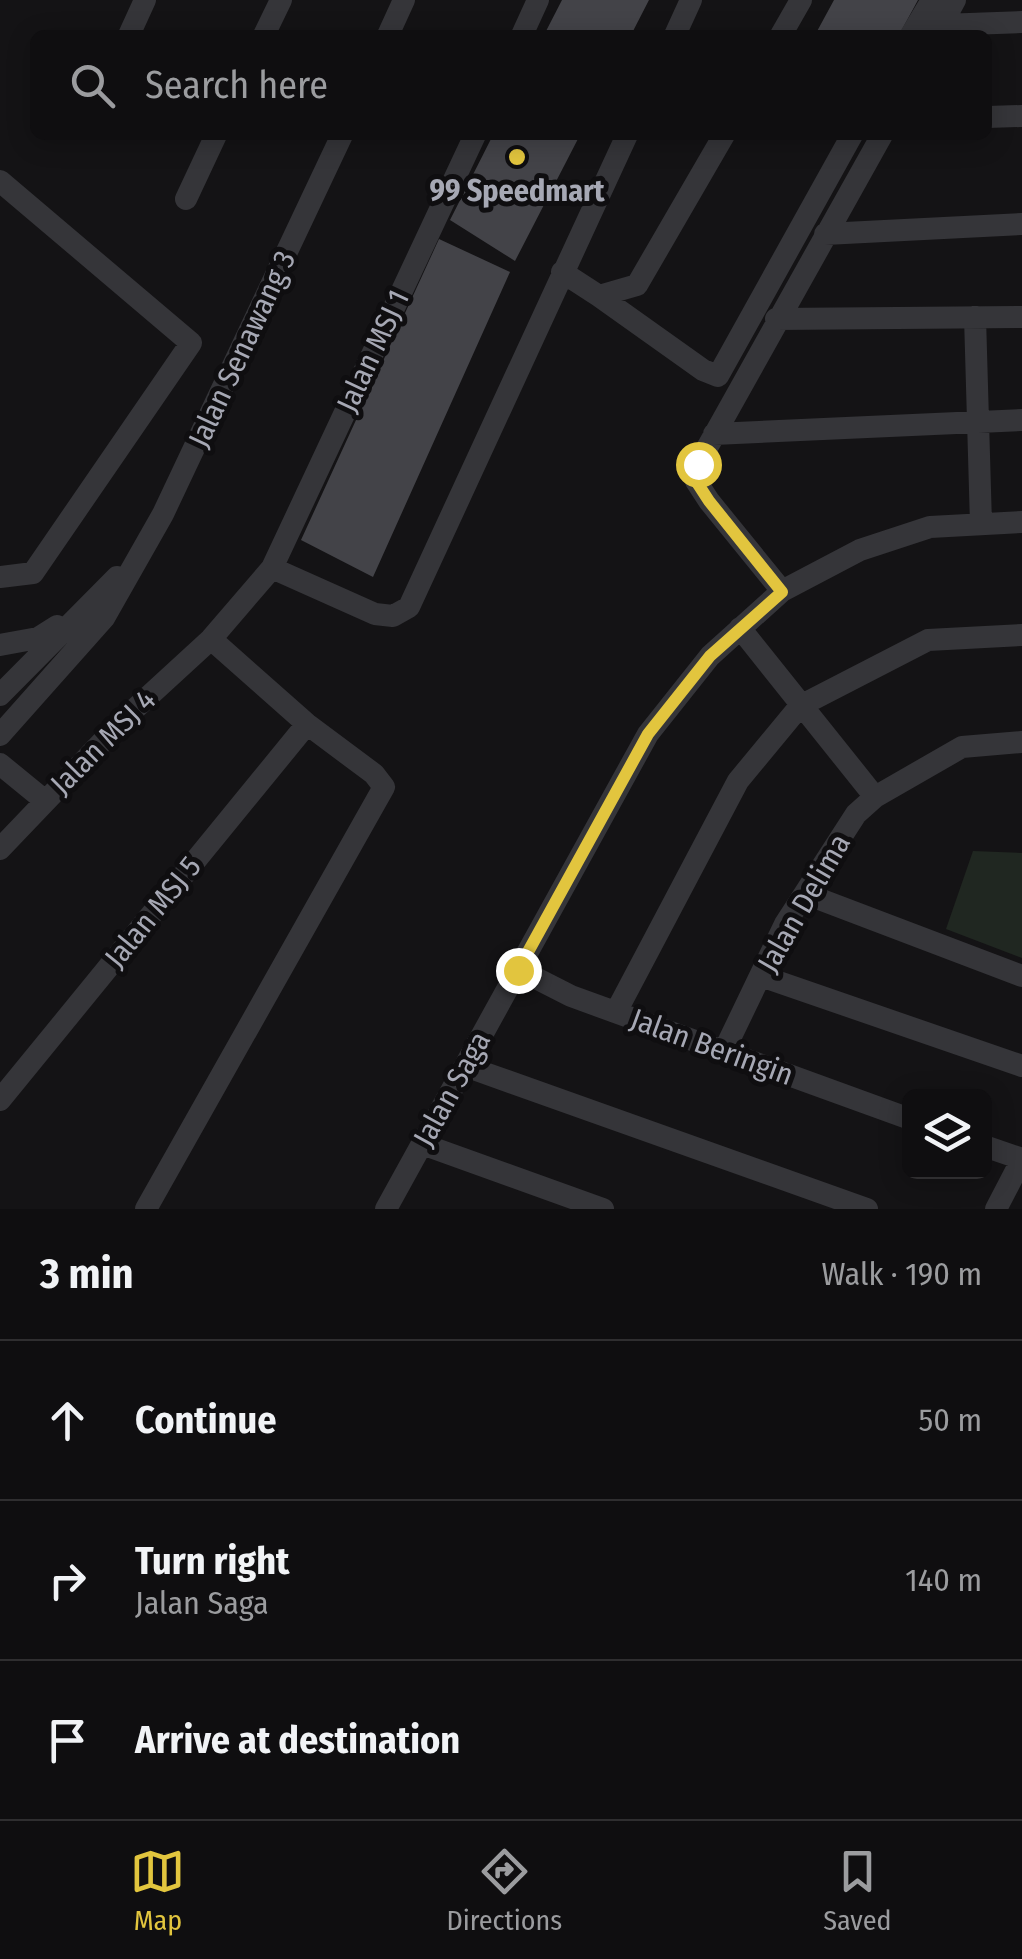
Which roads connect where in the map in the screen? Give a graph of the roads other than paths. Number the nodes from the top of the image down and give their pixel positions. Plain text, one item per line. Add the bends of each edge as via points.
1 (145, 0) edge
2 (281, 0) edge
3 (404, 0) edge
4 (538, 0) edge
5 (691, 0) edge
6 (801, 0) edge
7 (932, 0) edge
8 (955, 0) edge
9 (1022, 22) edge
10 (131, 30) edge
11 (266, 30) edge
12 (390, 30) edge
13 (524, 30) edge
14 (677, 30) edge
15 (784, 30) edge
16 (914, 30) edge
17 (938, 30) edge
18 (1022, 116) edge
19 (992, 117) edge
20 (214, 140) edge
21 (340, 140) edge
22 (473, 140) edge
23 (625, 140) edge
24 (721, 140) edge
25 (849, 140) edge
26 (879, 140) edge
27 (0, 181) edge
28 (186, 199) dead end
29 (1022, 224) edge
30 (825, 234) junction
31 (562, 272) junction
32 (599, 296) junction
33 (1022, 316) edge
34 (975, 317) junction
35 (776, 319) junction
36 (1022, 420) edge
37 (977, 422) junction
38 (714, 434) junction
39 (1022, 522) edge
40 (980, 524) junction
41 (136, 560) junction
42 (272, 568) junction
43 (0, 577) edge
44 (782, 592) junction
45 (90, 605) junction
46 (740, 628) junction
47 (1022, 635) edge
48 (211, 639) junction
49 (0, 646) edge
50 (0, 695) edge
51 (800, 706) junction
52 (307, 724) junction
53 (0, 735) edge
54 (1022, 742) edge
55 (0, 764) edge
56 (876, 796) junction
57 (44, 800) junction
58 (0, 849) edge
59 (806, 894) junction
60 (518, 970) junction
61 (761, 976) junction
62 (1022, 976) edge
63 (616, 1012) junction
64 (724, 1052) junction
65 (465, 1066) junction
66 (1022, 1066) edge
67 (0, 1100) edge
68 (902, 1115) edge
69 (422, 1144) junction
70 (992, 1149) edge
71 (1022, 1159) edge
72 (146, 1209) edge
73 (386, 1209) edge
74 (602, 1209) edge
75 (866, 1209) edge
76 (996, 1209) edge

1 - 10 street
2 - 11 street
3 - 12 street
4 - 13 street
5 - 14 street
6 - 15 street
7 - 16 street
8 - 17 street
9 - 17 street
18 - 19 street
20 - 28 street
21 - 41 street, Jalan Senawang 3
22 - 42 street, Jalan MSJ 1
23 - 31 street
24 - 32 street via 637,286
25 - 32 street via 718,376
26 - 30 street
27 - 43 street via 192,344 33,573
29 - 30 street
30 - 35 street
31 - 32 street
31 - 42 street via 409,607 393,616 375,614
33 - 34 street
34 - 35 street
34 - 37 street
35 - 38 street
36 - 37 street
37 - 38 street
37 - 40 street
38 - 44 street via 696,481
39 - 40 street, Jalan Saga
40 - 44 street, Jalan Saga via 930,527 860,550
41 - 45 street, Jalan Senawang 3
41 - 53 street, Jalan Senawang 3 via 104,618
42 - 48 street, Jalan MSJ 1
44 - 46 street, Jalan Saga
45 - 49 street via 38,638
45 - 50 street, Jalan Senawang 3
46 - 51 street
46 - 60 street, Jalan Saga via 648,734
47 - 51 street via 928,640
48 - 52 street
48 - 57 street, Jalan MSJ 4
51 - 56 street
51 - 63 street via 738,781
52 - 67 street, Jalan MSJ 5
52 - 72 street via 384,787
54 - 56 street, Jalan Delima via 962,747
55 - 57 street
56 - 59 street, Jalan Delima via 832,845
57 - 58 street, Jalan MSJ 4
59 - 61 street, Jalan Delima
59 - 62 street
60 - 63 street, Jalan Beringin
60 - 65 street, Jalan Saga
61 - 64 street, Jalan Delima
61 - 66 street
63 - 64 street, Jalan Beringin
64 - 68 street, Jalan Beringin
65 - 69 street, Jalan Saga
65 - 75 street
69 - 73 street, Jalan Saga
69 - 74 street
70 - 71 street
71 - 76 street

